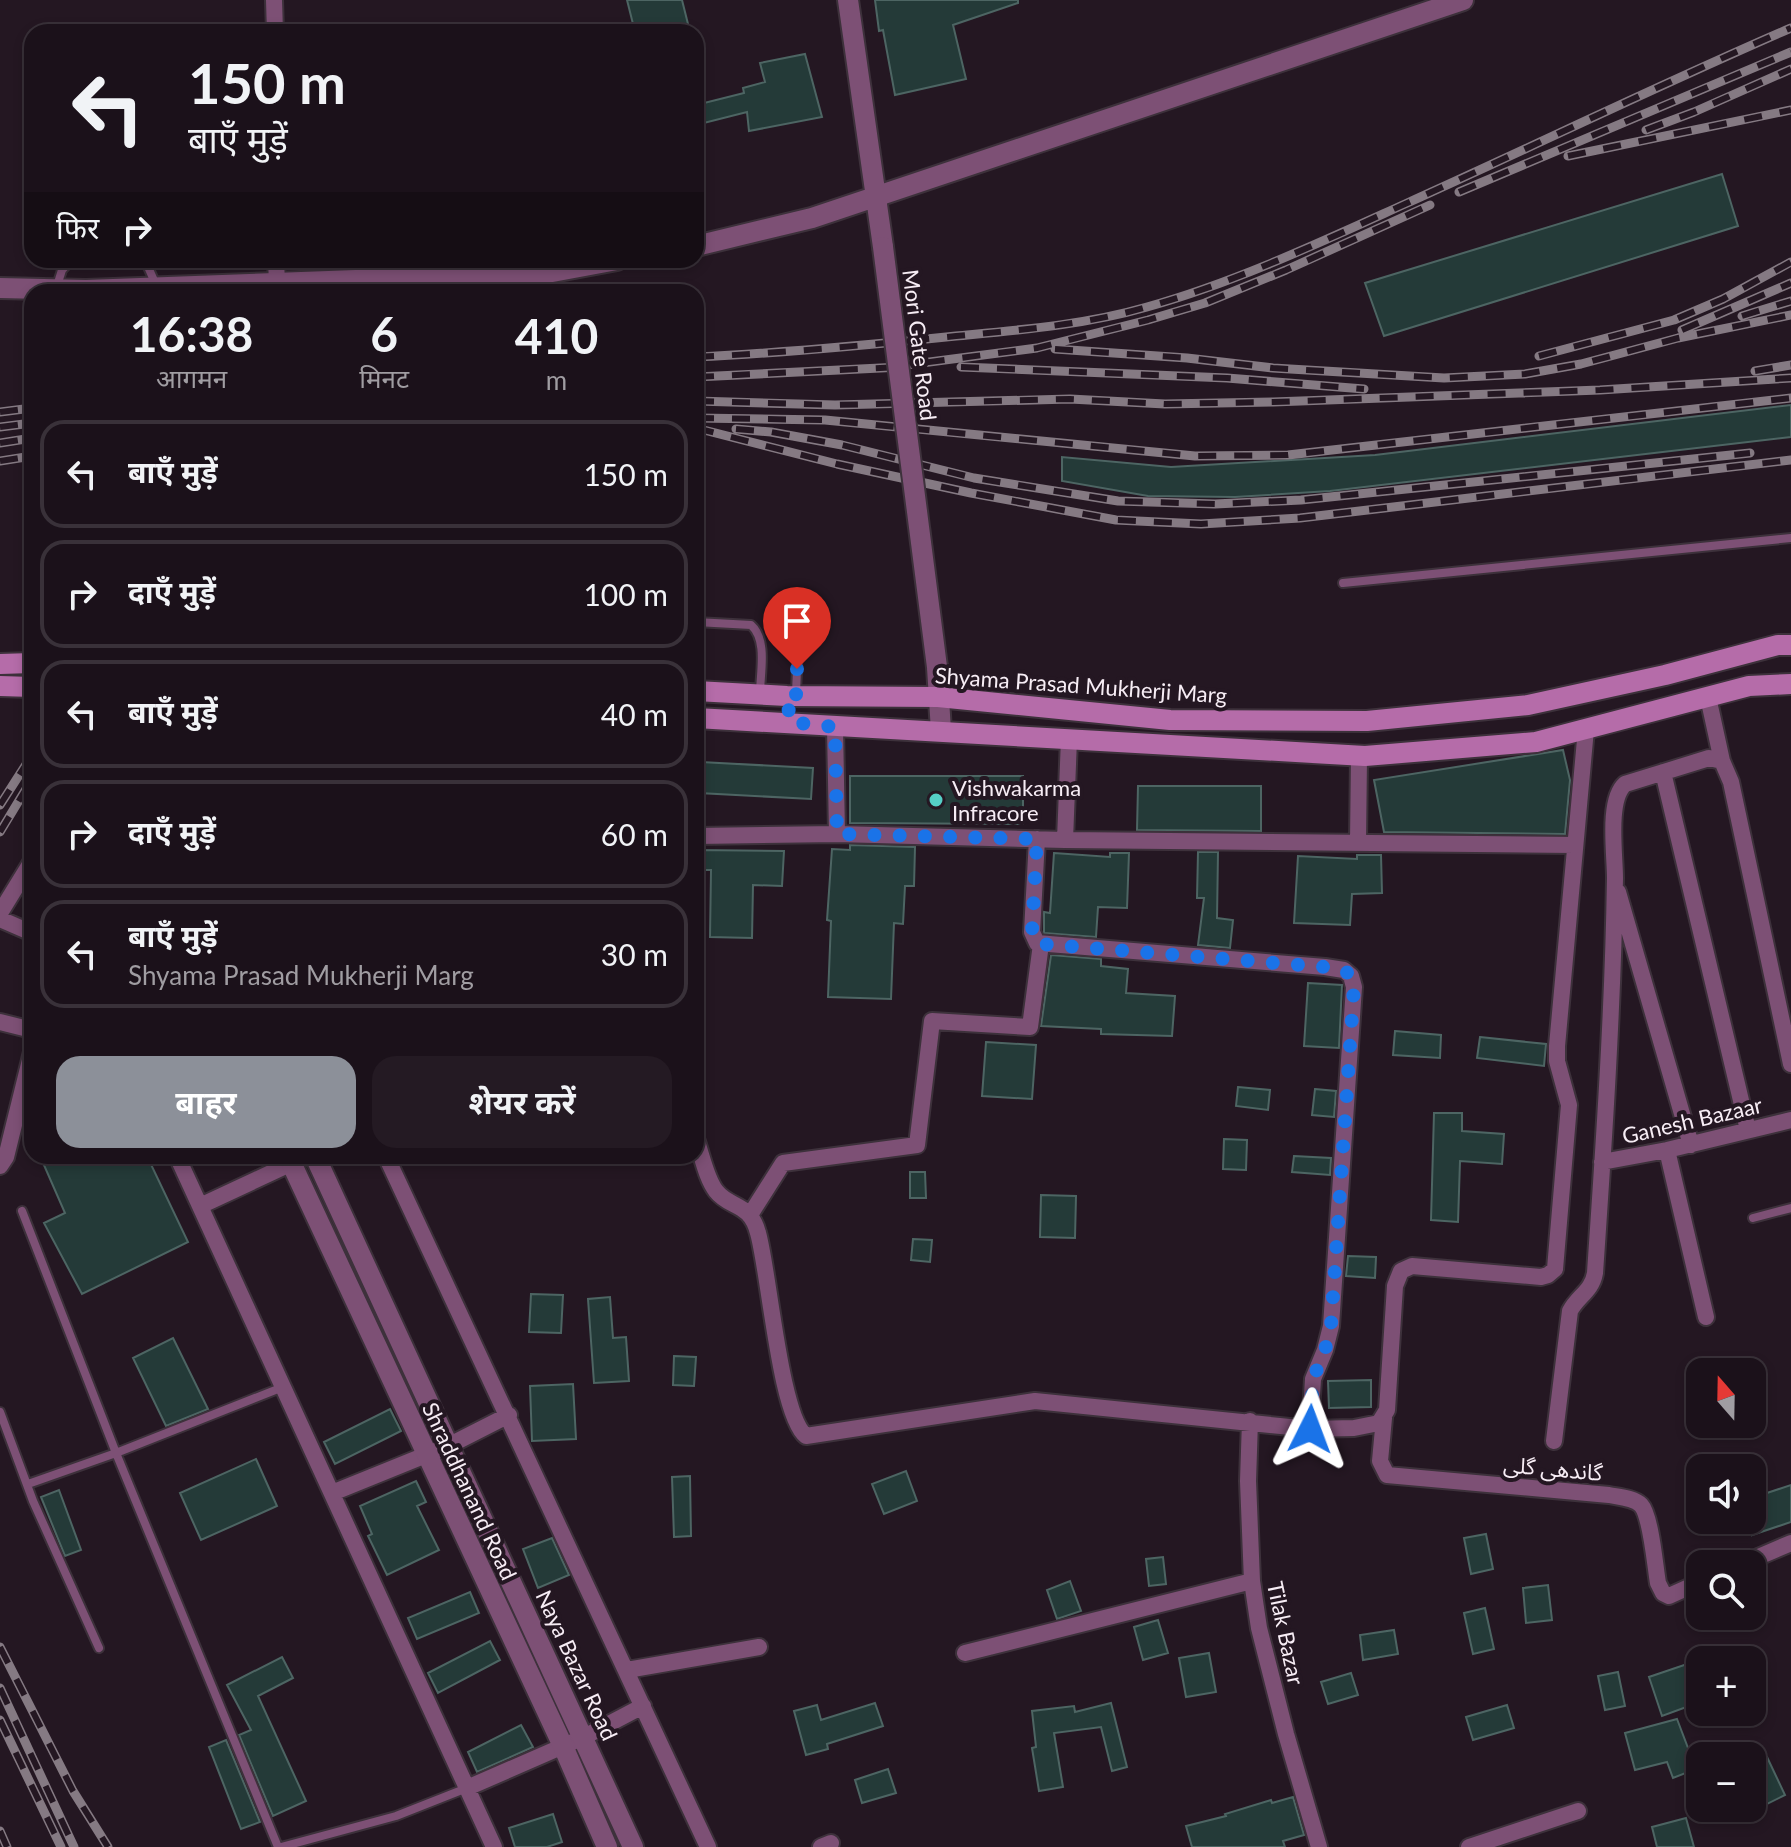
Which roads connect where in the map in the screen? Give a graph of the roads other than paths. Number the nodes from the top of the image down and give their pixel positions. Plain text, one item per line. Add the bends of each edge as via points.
1 (274, 0) edge
2 (848, 0) edge
3 (1463, 0) edge
4 (275, 24) edge
5 (877, 196) junction
6 (704, 244) edge
7 (276, 268) edge
8 (574, 268) edge
9 (277, 283) junction
10 (247, 284) edge
11 (0, 288) edge
12 (24, 288) edge
13 (1791, 538) edge
14 (1343, 583) dead end
15 (704, 622) edge
16 (798, 643) dead end
17 (1791, 645) edge
18 (24, 663) edge
19 (0, 664) edge
20 (1791, 684) edge
21 (0, 686) edge
22 (24, 687) edge
23 (704, 691) edge
24 (760, 694) junction
25 (791, 696) junction
26 (938, 697) junction
27 (1708, 697) junction
28 (704, 718) edge
29 (790, 722) junction
30 (835, 727) junction
31 (1586, 729) junction
32 (941, 731) junction
33 (1069, 739) junction
34 (1359, 756) junction
35 (1722, 761) junction
36 (1663, 772) junction
37 (837, 834) junction
38 (704, 836) edge
39 (1037, 839) junction
40 (1065, 840) junction
41 (1358, 843) junction
42 (1575, 845) junction
43 (24, 875) edge
44 (1615, 880) junction
45 (0, 916) edge
46 (24, 929) edge
47 (1041, 944) junction
48 (0, 1022) edge
49 (24, 1028) edge
50 (1791, 1064) edge
51 (24, 1073) edge
52 (8, 1115) edge
53 (1791, 1120) edge
54 (1748, 1130) junction
55 (1691, 1145) junction
56 (1667, 1150) junction
57 (704, 1161) edge
58 (1602, 1162) junction
59 (181, 1164) edge
60 (283, 1164) edge
61 (298, 1164) edge
62 (319, 1164) edge
63 (390, 1164) edge
64 (0, 1166) edge
65 (200, 1206) junction
66 (1791, 1208) edge
67 (22, 1211) dead end
68 (750, 1215) junction
69 (1753, 1218) dead end
70 (1706, 1317) dead end
71 (283, 1387) junction
72 (0, 1412) edge
73 (509, 1415) junction
74 (1384, 1418) junction
75 (1250, 1421) junction
76 (1310, 1429) junction
77 (1554, 1441) dead end
78 (448, 1446) junction
79 (116, 1453) junction
80 (426, 1455) junction
81 (28, 1484) junction
82 (332, 1493) junction
83 (1791, 1543) edge
84 (1766, 1554) edge
85 (1252, 1581) junction
86 (1686, 1588) edge
87 (759, 1647) dead end
88 (99, 1648) dead end
89 (965, 1653) dead end
90 (627, 1670) junction
91 (643, 1706) junction
92 (584, 1737) junction
93 (563, 1746) junction
94 (467, 1788) junction
95 (1578, 1811) dead end
96 (279, 1847) edge
97 (494, 1847) edge
98 (607, 1847) edge
99 (633, 1847) edge
100 (708, 1847) edge
101 (1319, 1847) edge
102 (1469, 1847) edge

1 - 4 street
2 - 5 street, Mori Gate Road
3 - 5 street
5 - 6 street
5 - 26 street, Mori Gate Road, bridge
7 - 9 street
8 - 9 street
9 - 10 street
11 - 12 street
13 - 14 lane
15 - 24 lane via 751,625 756,630 761,642
16 - 25 lane
17 - 26 main road, Shyama Prasad Mukherji Marg via 1528,705 1367,721 1170,720
18 - 19 main road
20 - 27 main road via 1749,686
21 - 22 main road
23 - 24 main road, Shyama Prasad Mukherji Marg
24 - 25 main road, Shyama Prasad Mukherji Marg
25 - 26 main road, Shyama Prasad Mukherji Marg
25 - 29 main road
26 - 32 street, Mori Gate Road
27 - 31 main road
27 - 35 street
28 - 29 main road
29 - 30 main road
30 - 32 main road
30 - 37 street
31 - 34 main road via 1536,742
31 - 42 street
32 - 33 main road
33 - 34 main road
33 - 40 street
34 - 41 street
35 - 36 street via 1709,758
35 - 50 street via 1731,782
36 - 44 street via 1619,790
36 - 54 street
37 - 38 street
37 - 39 street
39 - 40 street
39 - 47 street via 1032,932
40 - 41 street
41 - 42 street
42 - 74 street via 1557,1046 1569,1105 1555,1269 1541,1277 1412,1266 1401,1271 1395,1286
43 - 45 street
44 - 55 street
44 - 58 street
45 - 46 street
47 - 68 street via 1030,1027 932,1021 917,1145 783,1163
47 - 76 street via 1325,967 1351,976 1331,1326 1313,1379
48 - 49 street
51 - 52 street
52 - 64 street via 6,1157
53 - 54 street, Ganesh Bazaar
54 - 55 street, Ganesh Bazaar
55 - 56 street, Ganesh Bazaar
56 - 58 street, Ganesh Bazaar
56 - 70 street
57 - 68 street via 714,1189
58 - 77 street via 1593,1284 1570,1311
59 - 65 street
60 - 65 street
61 - 80 street, Shraddhanand Road
62 - 78 street, Naya Bazar Road
63 - 73 street
65 - 71 street
66 - 69 lane
67 - 79 lane
68 - 75 street via 758,1232 795,1421 806,1436 1035,1401
71 - 79 lane
71 - 82 street
72 - 81 lane
73 - 78 street
73 - 90 street
74 - 76 street via 1367,1427
74 - 86 street, گاندھی گلی via 1380,1461 1387,1475 1609,1495 1640,1504 1663,1593 1669,1596
75 - 76 street
75 - 85 street, Tilak Bazar
78 - 80 street
78 - 92 street, Naya Bazar Road
79 - 81 lane
79 - 96 lane
80 - 82 street
80 - 93 street, Shraddhanand Road
81 - 88 lane
82 - 94 street
83 - 84 street
85 - 89 street
85 - 101 street, Tilak Bazar via 1259,1628
87 - 90 street
90 - 91 street
91 - 92 street
91 - 100 street
92 - 93 street
92 - 99 street, Naya Bazar Road
93 - 94 street
93 - 98 street, Shraddhanand Road
94 - 96 lane via 396,1816
94 - 97 street
95 - 102 street

